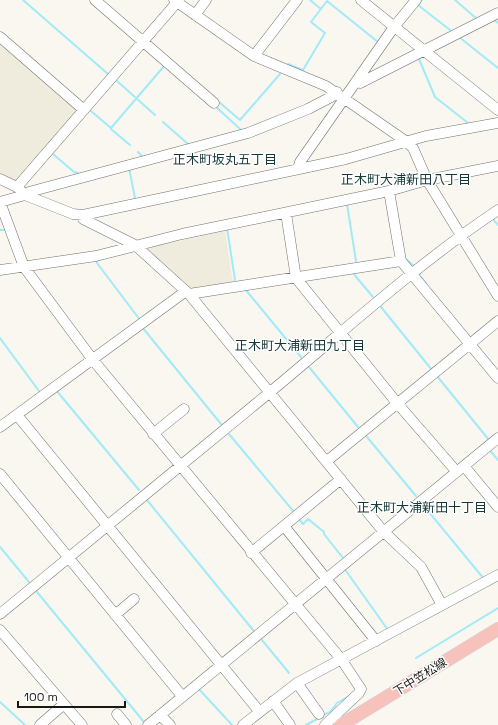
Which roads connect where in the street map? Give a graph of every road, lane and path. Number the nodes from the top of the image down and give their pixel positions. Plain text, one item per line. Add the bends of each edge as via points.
1 (95, 0) edge
2 (206, 0) edge
3 (297, 0) edge
4 (361, 0) edge
5 (416, 0) edge
6 (177, 1) edge
7 (498, 13) edge
8 (195, 15) junction
9 (394, 27) junction
10 (0, 37) edge
11 (144, 42) junction
12 (423, 51) junction
13 (254, 56) junction
14 (356, 82) junction
15 (341, 95) junction
16 (214, 103) dead end
17 (84, 110) junction
18 (498, 110) edge
19 (498, 123) edge
20 (407, 142) junction
21 (498, 166) edge
22 (298, 169) junction
23 (0, 179) edge
24 (427, 180) junction
25 (17, 187) junction
26 (389, 191) junction
27 (25, 195) junction
28 (0, 202) edge
29 (498, 210) edge
30 (286, 213) junction
31 (83, 215) junction
32 (461, 235) junction
33 (135, 245) junction
34 (401, 260) junction
35 (24, 267) junction
36 (0, 270) edge
37 (413, 273) junction
38 (296, 278) junction
39 (187, 293) junction
40 (498, 296) edge
41 (498, 321) edge
42 (340, 332) junction
43 (470, 343) junction
44 (93, 360) junction
45 (498, 378) edge
46 (271, 392) junction
47 (397, 403) junction
48 (184, 409) dead end
49 (18, 415) junction
50 (0, 427) edge
51 (153, 434) junction
52 (498, 438) edge
53 (327, 461) junction
54 (180, 467) junction
55 (460, 469) junction
56 (0, 474) edge
57 (341, 479) junction
58 (498, 507) edge
59 (106, 526) junction
60 (284, 526) junction
61 (383, 531) junction
62 (251, 553) junction
63 (68, 557) junction
64 (498, 575) edge
65 (326, 579) junction
66 (134, 599) dead end
67 (294, 605) junction
68 (442, 605) junction
69 (0, 614) edge
70 (115, 615) junction
71 (498, 628) edge
72 (0, 630) edge
73 (376, 640) junction
74 (341, 659) junction
75 (222, 664) junction
76 (297, 683) junction
77 (182, 696) junction
78 (273, 700) junction
79 (64, 704) junction
80 (259, 711) junction
81 (117, 714) dead end
82 (319, 714) dead end
83 (160, 715) junction
84 (40, 725) edge
85 (82, 725) edge
86 (126, 725) edge
87 (148, 725) edge
88 (170, 725) edge
89 (243, 725) edge
90 (290, 725) edge
91 (325, 725) edge
92 (341, 725) edge

1 - 11 street
2 - 8 street
3 - 13 street
4 - 9 street
5 - 9 street
6 - 8 street
6 - 11 street
7 - 12 street
8 - 13 street
9 - 12 street
9 - 14 street
10 - 17 street
11 - 16 street
11 - 17 street
12 - 14 street via 360,83
12 - 18 street
13 - 15 street
14 - 15 street
15 - 20 street
15 - 22 street
15 - 27 street via 248,133
17 - 25 street
19 - 20 street
20 - 22 street
20 - 24 street via 413,148
21 - 24 street
22 - 31 street
23 - 25 street
24 - 26 street
24 - 32 street
25 - 27 street
26 - 30 street
26 - 34 street
27 - 28 street
27 - 31 street via 73,214
28 - 35 street
29 - 32 street
30 - 33 street
30 - 38 street
31 - 33 street via 83,219
32 - 37 street
32 - 40 street
33 - 35 street via 96,256
33 - 39 street
34 - 37 street
34 - 38 street
35 - 36 street
35 - 44 street
37 - 42 street
37 - 43 street
38 - 39 street
38 - 42 street
39 - 44 street
39 - 46 street
41 - 43 street
42 - 46 street
42 - 47 street
43 - 45 street
43 - 47 street
44 - 49 street
44 - 51 street
46 - 53 street
46 - 54 street
47 - 53 street
47 - 55 street
48 - 51 street
49 - 50 street
49 - 59 street
51 - 54 street
52 - 55 street
53 - 57 street
54 - 59 street
54 - 62 street
55 - 58 street
55 - 61 street
56 - 63 street
57 - 60 street
57 - 61 street
59 - 63 street
59 - 75 street
60 - 62 street
60 - 65 street
61 - 65 street
61 - 68 street via 421,567
62 - 67 street
63 - 69 street
63 - 70 street
64 - 68 street
65 - 67 street
65 - 73 street
66 - 70 street
67 - 74 street
67 - 75 street
68 - 73 street
70 - 77 street
71 - 92 main road, 下中笠松線
72 - 79 street
73 - 74 street
74 - 76 street
74 - 91 street via 361,689
75 - 77 street
75 - 80 street
76 - 78 street
76 - 82 street
77 - 83 street
78 - 80 street
78 - 90 street
79 - 84 street
79 - 85 street
80 - 89 street
81 - 86 street
83 - 87 street
83 - 88 street

